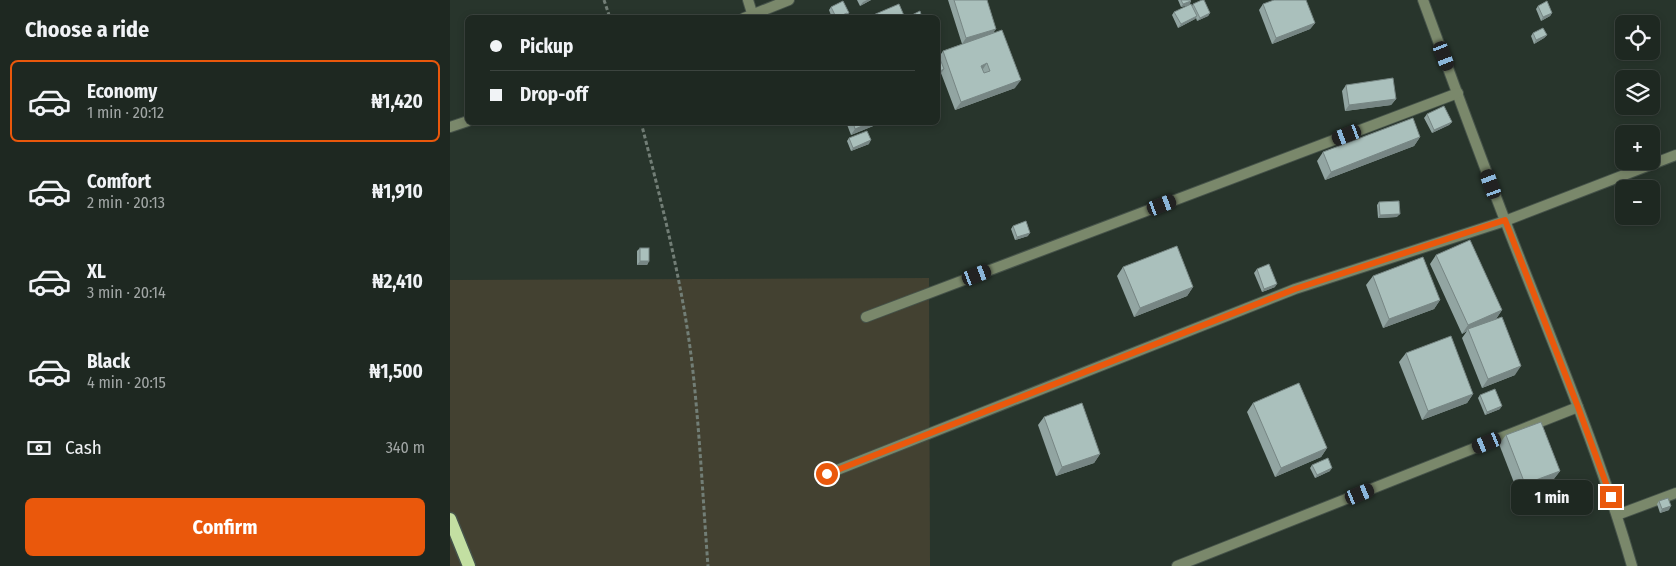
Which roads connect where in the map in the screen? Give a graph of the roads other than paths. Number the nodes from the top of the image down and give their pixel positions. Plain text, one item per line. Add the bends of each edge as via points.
1 (748, 0) edge
2 (789, 0) edge
3 (1423, 0) edge
4 (748, 15) edge
5 (1458, 93) junction
6 (465, 122) edge
7 (450, 127) edge
8 (1676, 155) edge
9 (1505, 220) junction
10 (866, 317) dead end
11 (1578, 407) junction
12 (827, 474) dead end
13 (1676, 493) edge
14 (1617, 515) junction
15 (450, 519) edge
16 (469, 566) edge
17 (1177, 566) edge
18 (1632, 566) edge

1 - 4 street
2 - 4 street
3 - 5 street
5 - 9 street
5 - 10 street
6 - 7 street
8 - 9 street
9 - 11 street
9 - 12 street via 1295,289
11 - 14 street
11 - 17 street
13 - 14 street
14 - 18 street
15 - 16 main road

